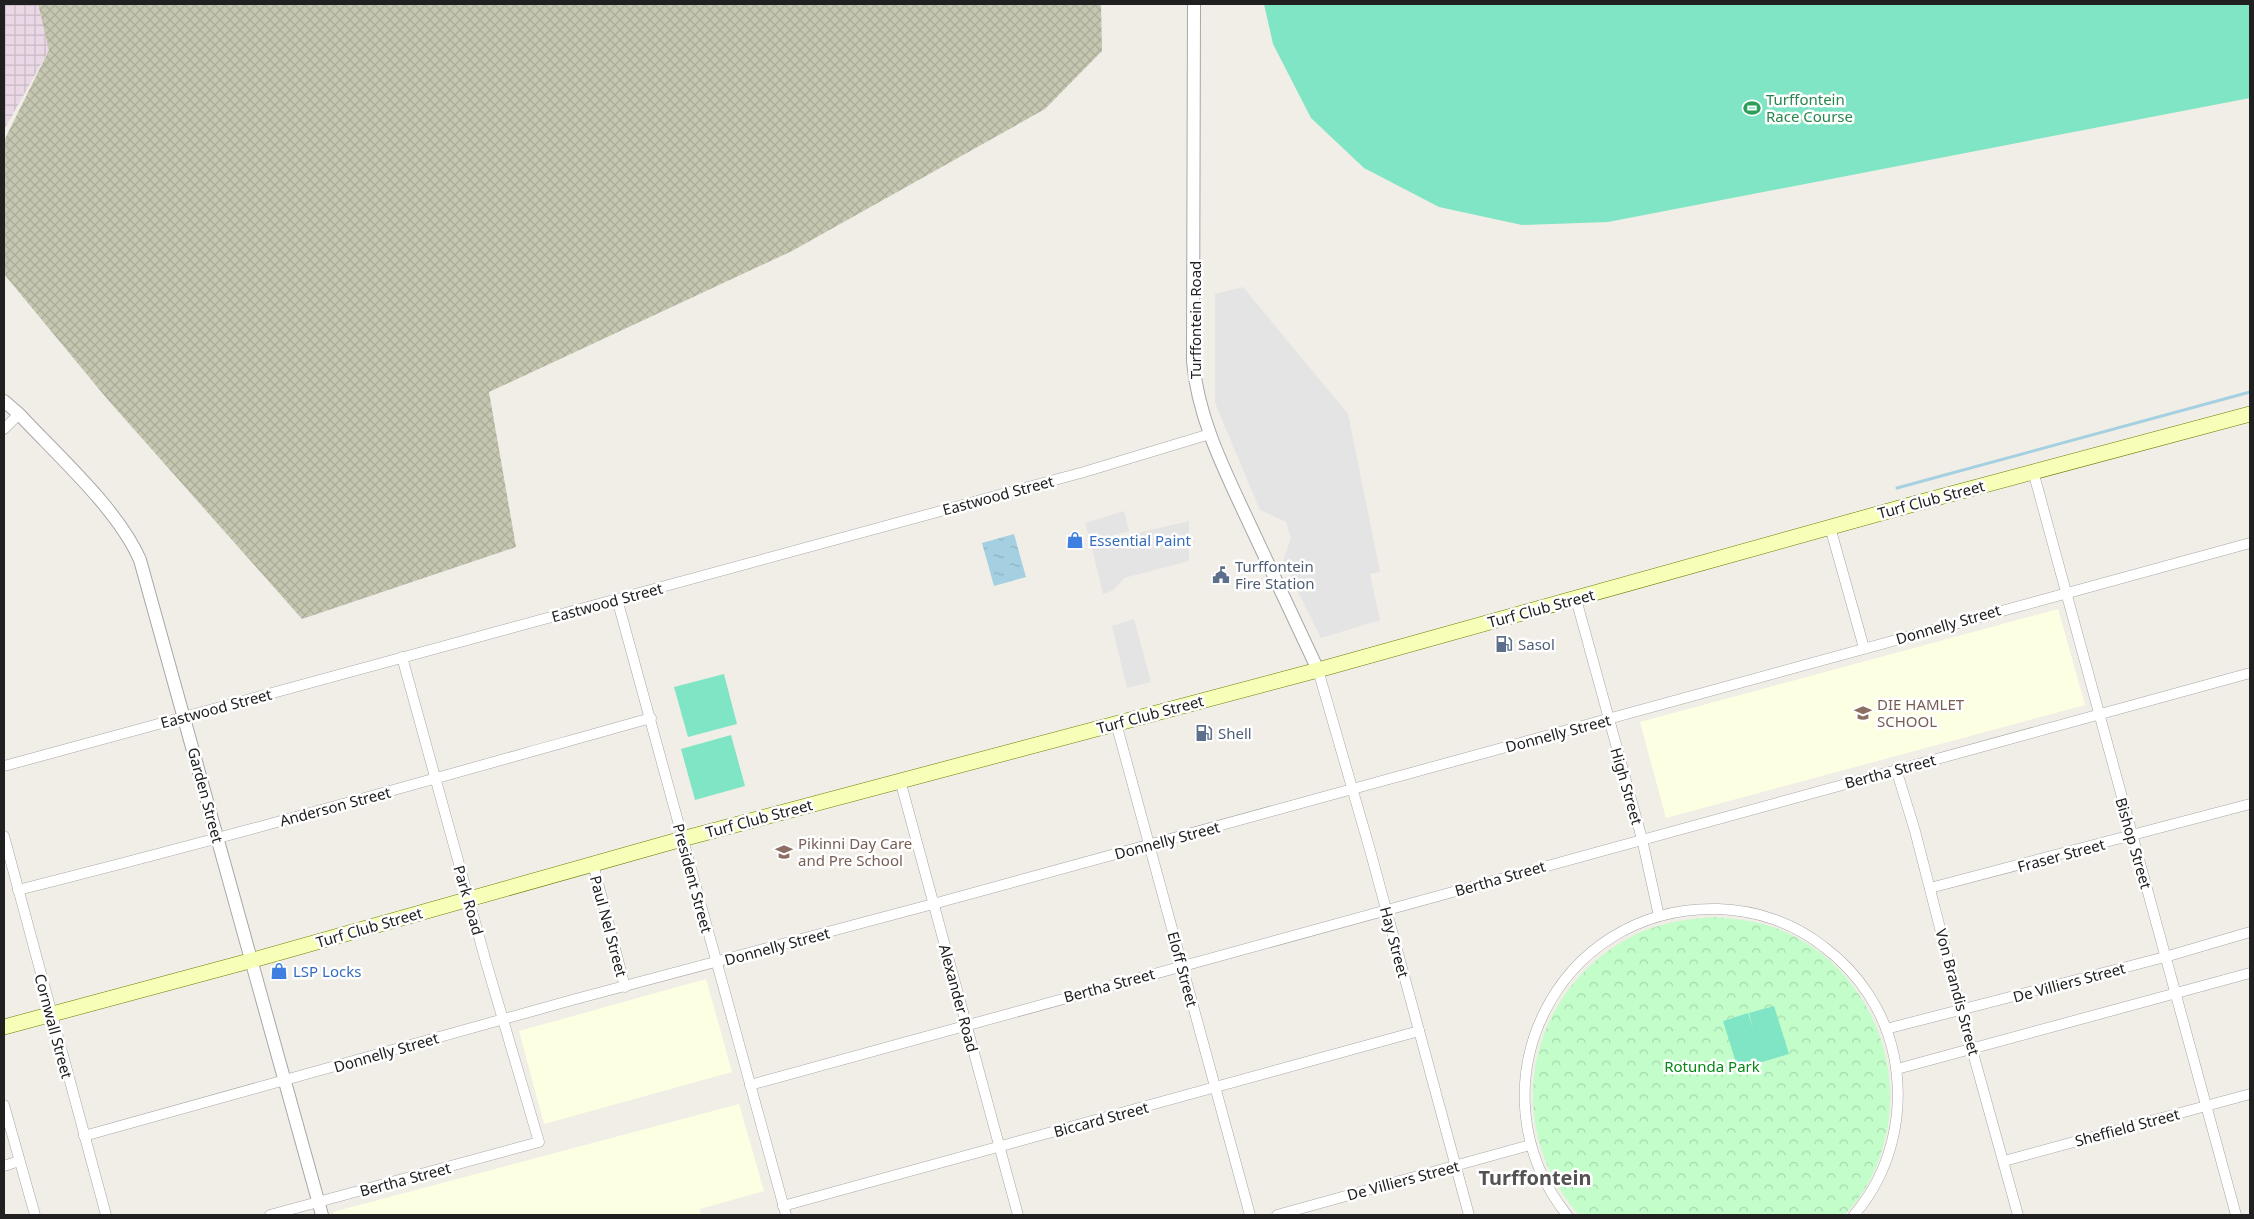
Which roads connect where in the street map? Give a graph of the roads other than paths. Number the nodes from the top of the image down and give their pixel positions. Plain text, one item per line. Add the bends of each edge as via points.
1 (1194, 4) edge
2 (4, 401) edge
3 (19, 414) junction
4 (2250, 414) edge
5 (4, 429) edge
6 (1210, 434) junction
7 (2033, 471) junction
8 (1830, 527) junction
9 (2250, 542) edge
10 (2066, 592) junction
11 (617, 599) junction
12 (1576, 599) junction
13 (1864, 648) junction
14 (402, 657) junction
15 (1318, 670) junction
16 (2250, 673) edge
17 (2099, 715) junction
18 (184, 717) junction
19 (651, 718) junction
20 (1608, 719) junction
21 (1116, 723) junction
22 (4, 766) edge
23 (1896, 769) junction
24 (436, 778) junction
25 (900, 780) junction
26 (1352, 789) junction
27 (2250, 804) edge
28 (4, 836) edge
29 (2132, 836) junction
30 (682, 838) junction
31 (218, 839) junction
32 (1642, 839) junction
33 (1149, 844) junction
34 (593, 864) junction
35 (1930, 888) junction
36 (18, 890) junction
37 (469, 898) junction
38 (933, 904) junction
39 (1386, 910) junction
40 (1659, 916) junction
41 (2250, 932) edge
42 (2165, 957) junction
43 (253, 960) junction
44 (716, 963) junction
45 (1182, 966) junction
46 (2250, 973) edge
47 (625, 987) junction
48 (2175, 993) junction
49 (1961, 1010) junction
50 (50, 1014) junction
51 (504, 1020) junction
52 (966, 1024) junction
53 (4, 1027) edge
54 (1886, 1029) junction
55 (1419, 1031) junction
56 (1972, 1049) junction
57 (1897, 1069) junction
58 (286, 1081) junction
59 (750, 1085) junction
60 (1216, 1087) junction
61 (2250, 1094) edge
62 (4, 1105) edge
63 (2207, 1106) junction
64 (84, 1136) junction
65 (539, 1142) joint
66 (1530, 1145) junction
67 (999, 1146) junction
68 (19, 1161) junction
69 (2004, 1161) junction
70 (4, 1166) edge
71 (1456, 1166) junction
72 (319, 1202) junction
73 (784, 1210) edge
74 (34, 1215) edge
75 (106, 1215) edge
76 (270, 1215) edge
77 (322, 1215) edge
78 (1018, 1215) edge
79 (1250, 1215) edge
80 (1276, 1215) edge
81 (1469, 1215) edge
82 (1566, 1215) edge
83 (1854, 1215) edge
84 (2018, 1215) edge
85 (2236, 1215) edge

1 - 6 street, Turffontein Road via 1193,361 1196,393
2 - 3 street, Garden Street
3 - 5 street
3 - 18 street, Garden Street via 109,510 134,547 150,592
4 - 7 main road, Turf Club Street
6 - 11 street, Eastwood Street via 1084,472
6 - 15 street, Turffontein Road
7 - 8 main road, Turf Club Street
7 - 10 street, Bishop Street
8 - 12 main road, Turf Club Street
8 - 13 street
9 - 10 street, Donnelly Street
10 - 13 street, Donnelly Street
10 - 17 street, Bishop Street
11 - 14 street, Eastwood Street
11 - 19 street, President Street
12 - 15 main road, Turf Club Street
12 - 20 street, High Street
13 - 20 street, Donnelly Street
14 - 18 street, Eastwood Street
14 - 24 street, Park Road
15 - 21 main road, Turf Club Street
15 - 26 street, Hay Street
16 - 17 street, Bertha Street
17 - 23 street, Bertha Street
17 - 29 street, Bishop Street
18 - 22 street, Eastwood Street
18 - 31 street, Garden Street
19 - 24 street, Anderson Street
19 - 30 street, President Street
20 - 26 street, Donnelly Street
20 - 32 street, High Street
21 - 25 main road, Turf Club Street
21 - 33 street, Eloff Street
23 - 32 street, Bertha Street
23 - 35 street, Von Brandis Street
24 - 31 street, Anderson Street
24 - 37 street, Park Road
25 - 30 main road, Turf Club Street
25 - 38 street, Alexander Road
26 - 33 street, Donnelly Street
26 - 39 street, Hay Street
27 - 29 street, Fraser Street
28 - 36 street, Cornwall Street
29 - 35 street, Fraser Street
29 - 42 street, Bishop Street
30 - 34 main road, Turf Club Street
30 - 44 street, President Street
31 - 36 street, Anderson Street
31 - 43 street, Garden Street
32 - 39 street, Bertha Street
32 - 40 street, High Street
33 - 38 street, Donnelly Street
33 - 45 street, Eloff Street
34 - 37 main road, Turf Club Street
34 - 47 street, Paul Nel Street
35 - 49 street, Von Brandis Street
36 - 50 street, Cornwall Street
37 - 43 main road, Turf Club Street
37 - 51 street, Park Road
38 - 44 street, Donnelly Street
38 - 52 street, Alexander Road
39 - 45 street, Bertha Street
39 - 55 street, Hay Street
40 - 54 street via 1728,909 1795,928 1828,949 1850,970 1877,1008
40 - 66 street via 1630,927 1592,952 1551,998 1532,1039 1525,1069 1523,1100
41 - 42 street, De Villiers Street
42 - 48 street, Bishop Street
42 - 49 street, De Villiers Street
43 - 50 main road, Turf Club Street
43 - 58 street, Garden Street
44 - 47 street, Donnelly Street
44 - 59 street, President Street
45 - 52 street, Bertha Street
45 - 60 street, Eloff Street
46 - 48 street
47 - 51 street, Donnelly Street
48 - 56 street
48 - 63 street, Bishop Street
49 - 54 street, De Villiers Street
49 - 56 street, Von Brandis Street
50 - 53 main road, Turf Club Street
50 - 64 street, Cornwall Street
51 - 58 street, Donnelly Street
51 - 65 street, Park Road
52 - 59 street, Bertha Street
52 - 67 street, Alexander Road
54 - 57 street
55 - 60 street, Biccard Street
55 - 71 street, Hay Street
56 - 57 street
56 - 69 street, Von Brandis Street
57 - 83 street via 1898,1108 1891,1145 1877,1181
58 - 64 street, Donnelly Street
58 - 72 street, Garden Street
59 - 73 street, President Street
60 - 67 street, Biccard Street
60 - 79 street, Eloff Street
61 - 63 street, Sheffield Street
62 - 68 street
63 - 69 street, Sheffield Street
63 - 85 street, Bishop Street
64 - 75 street, Cornwall Street
65 - 72 street, Bertha Street
66 - 71 street, De Villiers Street
66 - 82 street via 1545,1184
67 - 73 street, Biccard Street
67 - 78 street, Alexander Road
68 - 70 street
68 - 74 street
69 - 84 street, Von Brandis Street
71 - 80 street, De Villiers Street
71 - 81 street, Hay Street
72 - 76 street, Bertha Street
72 - 77 street, Garden Street

